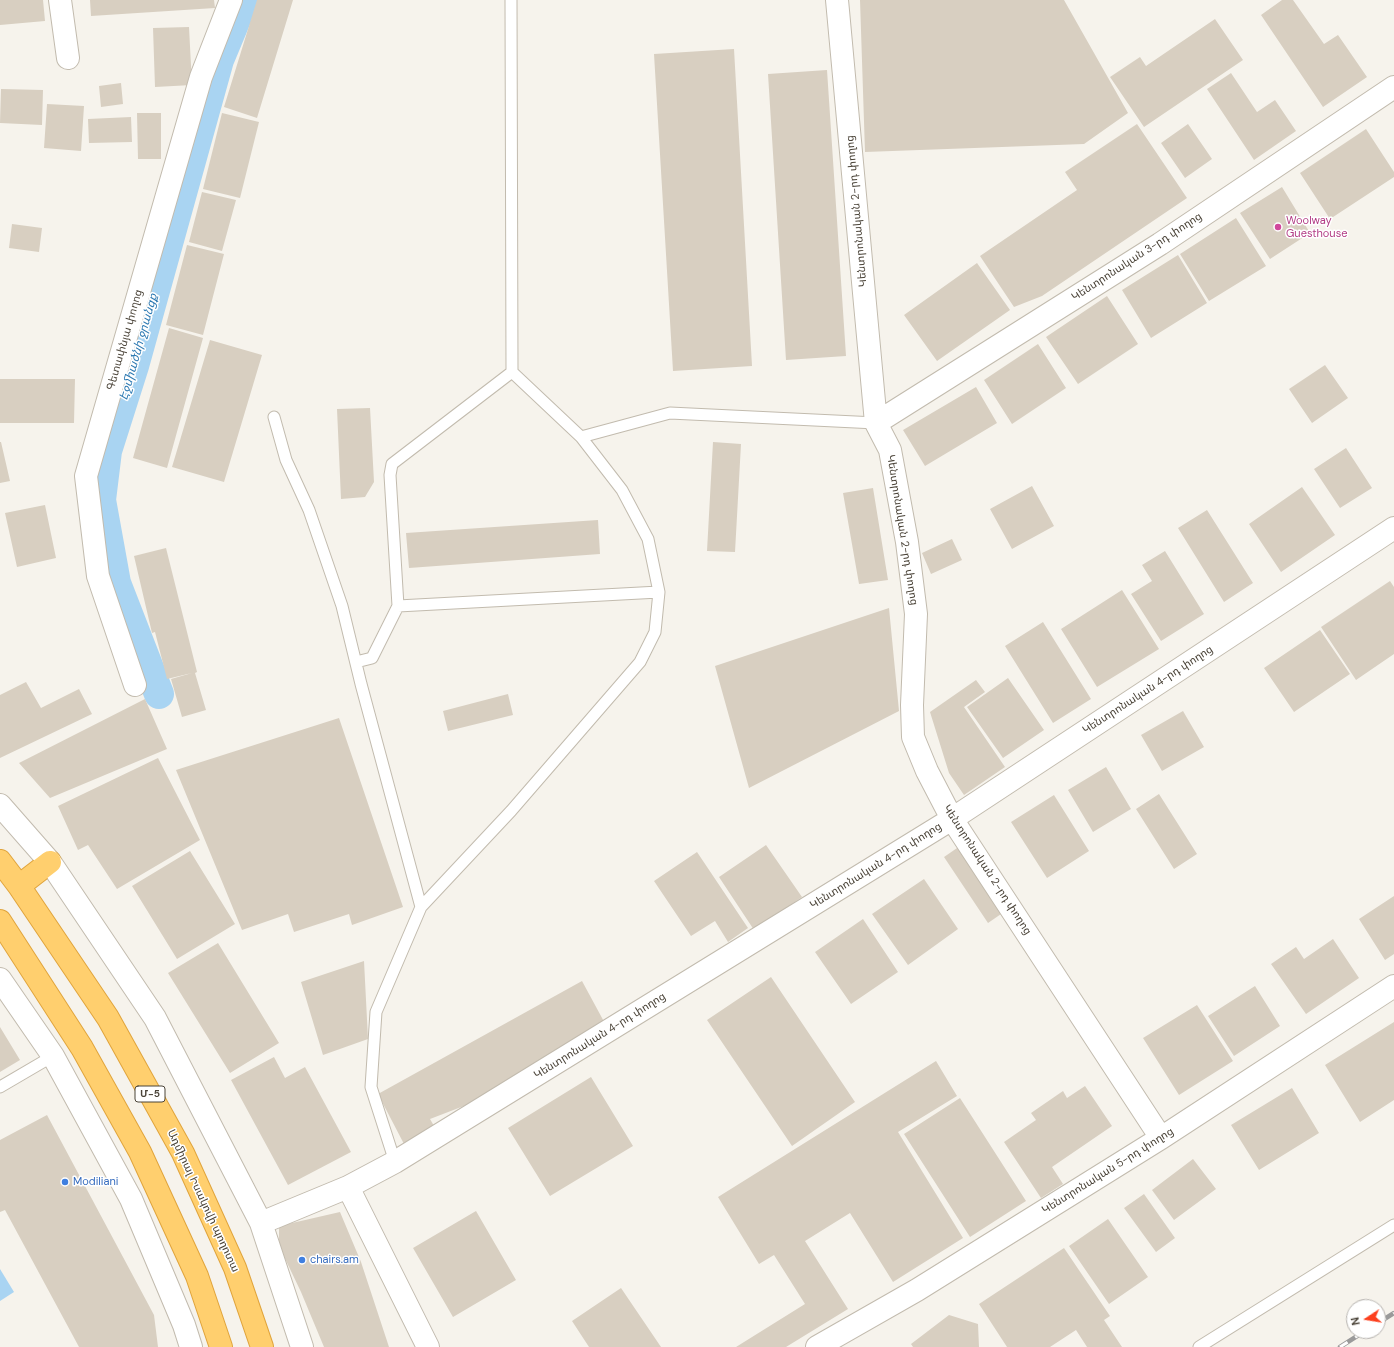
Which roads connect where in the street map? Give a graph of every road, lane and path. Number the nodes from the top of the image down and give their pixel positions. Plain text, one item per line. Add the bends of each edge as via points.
1 (60, 0) edge
2 (231, 0) edge
3 (510, 0) edge
4 (837, 0) edge
5 (68, 58) dead end
6 (1394, 87) edge
7 (512, 372) junction
8 (274, 417) dead end
9 (876, 423) junction
10 (581, 437) junction
11 (1394, 528) edge
12 (660, 592) junction
13 (398, 606) junction
14 (356, 662) junction
15 (134, 685) dead end
16 (0, 805) edge
17 (952, 819) junction
18 (0, 861) edge
19 (50, 862) junction
20 (19, 886) junction
21 (421, 907) junction
22 (0, 921) edge
23 (0, 979) edge
24 (1394, 986) edge
25 (53, 1056) junction
26 (0, 1087) edge
27 (1161, 1138) junction
28 (395, 1162) junction
29 (348, 1187) junction
30 (260, 1223) junction
31 (1394, 1225) edge
32 (191, 1347) edge
33 (221, 1347) edge
34 (262, 1347) edge
35 (302, 1347) edge
36 (428, 1347) edge
37 (817, 1347) edge
38 (1199, 1347) edge

1 - 5 street
2 - 15 street, Գետափնյա փողոց via 201,77 86,476 98,576
3 - 7 lane
4 - 9 street, Կենտրոնական 2-րդ փողոց
6 - 9 street, Կենտրոնական 3-րդ փողոց via 1160,244
7 - 10 lane
7 - 13 lane via 392,464 390,475
8 - 14 lane via 286,460 309,510 342,606
9 - 10 lane via 670,414
9 - 17 street, Կենտրոնական 2-րդ փողոց via 890,450 907,542 916,614 913,737
10 - 12 lane via 622,490 648,539
11 - 17 street, Կենտրոնական 4-րդ փողոց
12 - 13 lane
12 - 21 lane via 655,632 640,662 511,811
13 - 14 lane via 372,658
14 - 21 lane
16 - 19 street
17 - 27 street, Կենտրոնական 2-րդ փողոց
17 - 28 street, Կենտրոնական 4-րդ փողոց
18 - 20 highway, Ադմիրալ Իսակովի պողոտա / Մ-5
19 - 20 highway
19 - 30 street via 155,1018
20 - 34 highway, Ադմիրալ Իսակովի պողոտա / Մ-5 via 108,1018 183,1153 235,1268
21 - 28 lane via 376,1012 371,1087
22 - 33 highway via 82,1048 140,1152 197,1276
23 - 25 street
24 - 27 street, Կենտրոնական 5-րդ փողոց
25 - 26 lane
25 - 32 street via 131,1199
27 - 37 street, Կենտրոնական 5-րդ փողոց via 917,1290
28 - 29 street, Կենտրոնական 4-րդ փողոց
29 - 30 street, Կենտրոնական 4-րդ փողոց
29 - 36 street
30 - 35 street
31 - 38 lane

